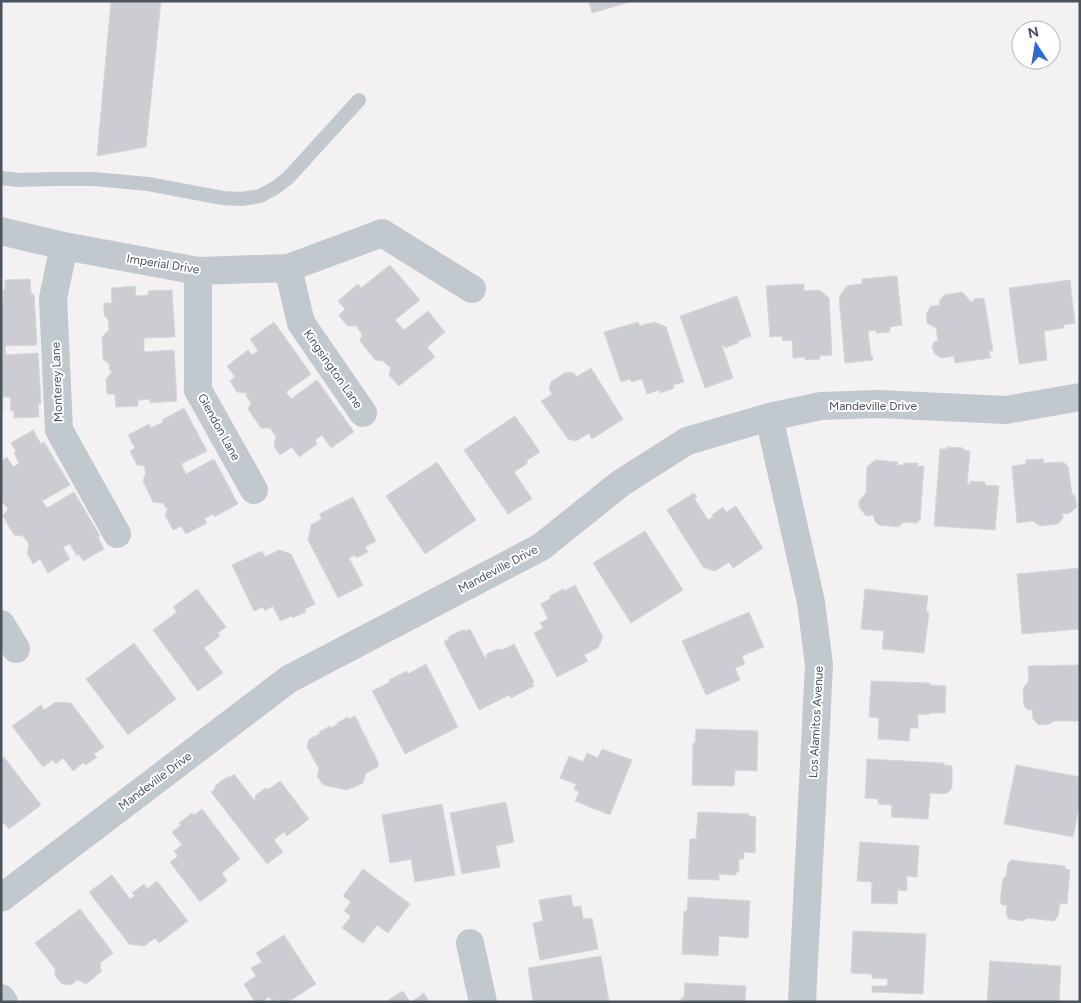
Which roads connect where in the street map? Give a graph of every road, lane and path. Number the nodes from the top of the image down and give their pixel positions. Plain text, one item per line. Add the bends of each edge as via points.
1 (360, 100) dead end
2 (1, 178) edge
3 (1, 231) edge
4 (64, 246) junction
5 (288, 268) junction
6 (198, 270) junction
7 (472, 289) dead end
8 (1080, 397) edge
9 (363, 413) dead end
10 (769, 417) junction
11 (254, 490) dead end
12 (117, 534) dead end
13 (1, 624) edge
14 (16, 649) dead end
15 (1, 898) edge
16 (470, 943) dead end
17 (1, 998) edge
18 (4, 1002) edge
19 (483, 1002) edge
20 (802, 1002) edge

1 - 2 lane via 288,178 260,196 223,198 148,184 94,179
3 - 4 street, Imperial Drive
4 - 6 street, Imperial Drive
4 - 12 street, Monterey Lane via 53,298 59,430
5 - 6 street, Imperial Drive
5 - 7 street, Imperial Drive via 382,233
5 - 9 street, Kingsington Lane via 301,322
6 - 11 street, Glendon Lane via 198,390
8 - 10 street, Mandeville Drive via 1006,410 878,404 821,406
10 - 15 street, Mandeville Drive via 687,441 621,482 541,547 289,679
10 - 20 street, Los Alamitos Avenue via 811,602 819,665
13 - 14 street
16 - 19 street
17 - 18 street

